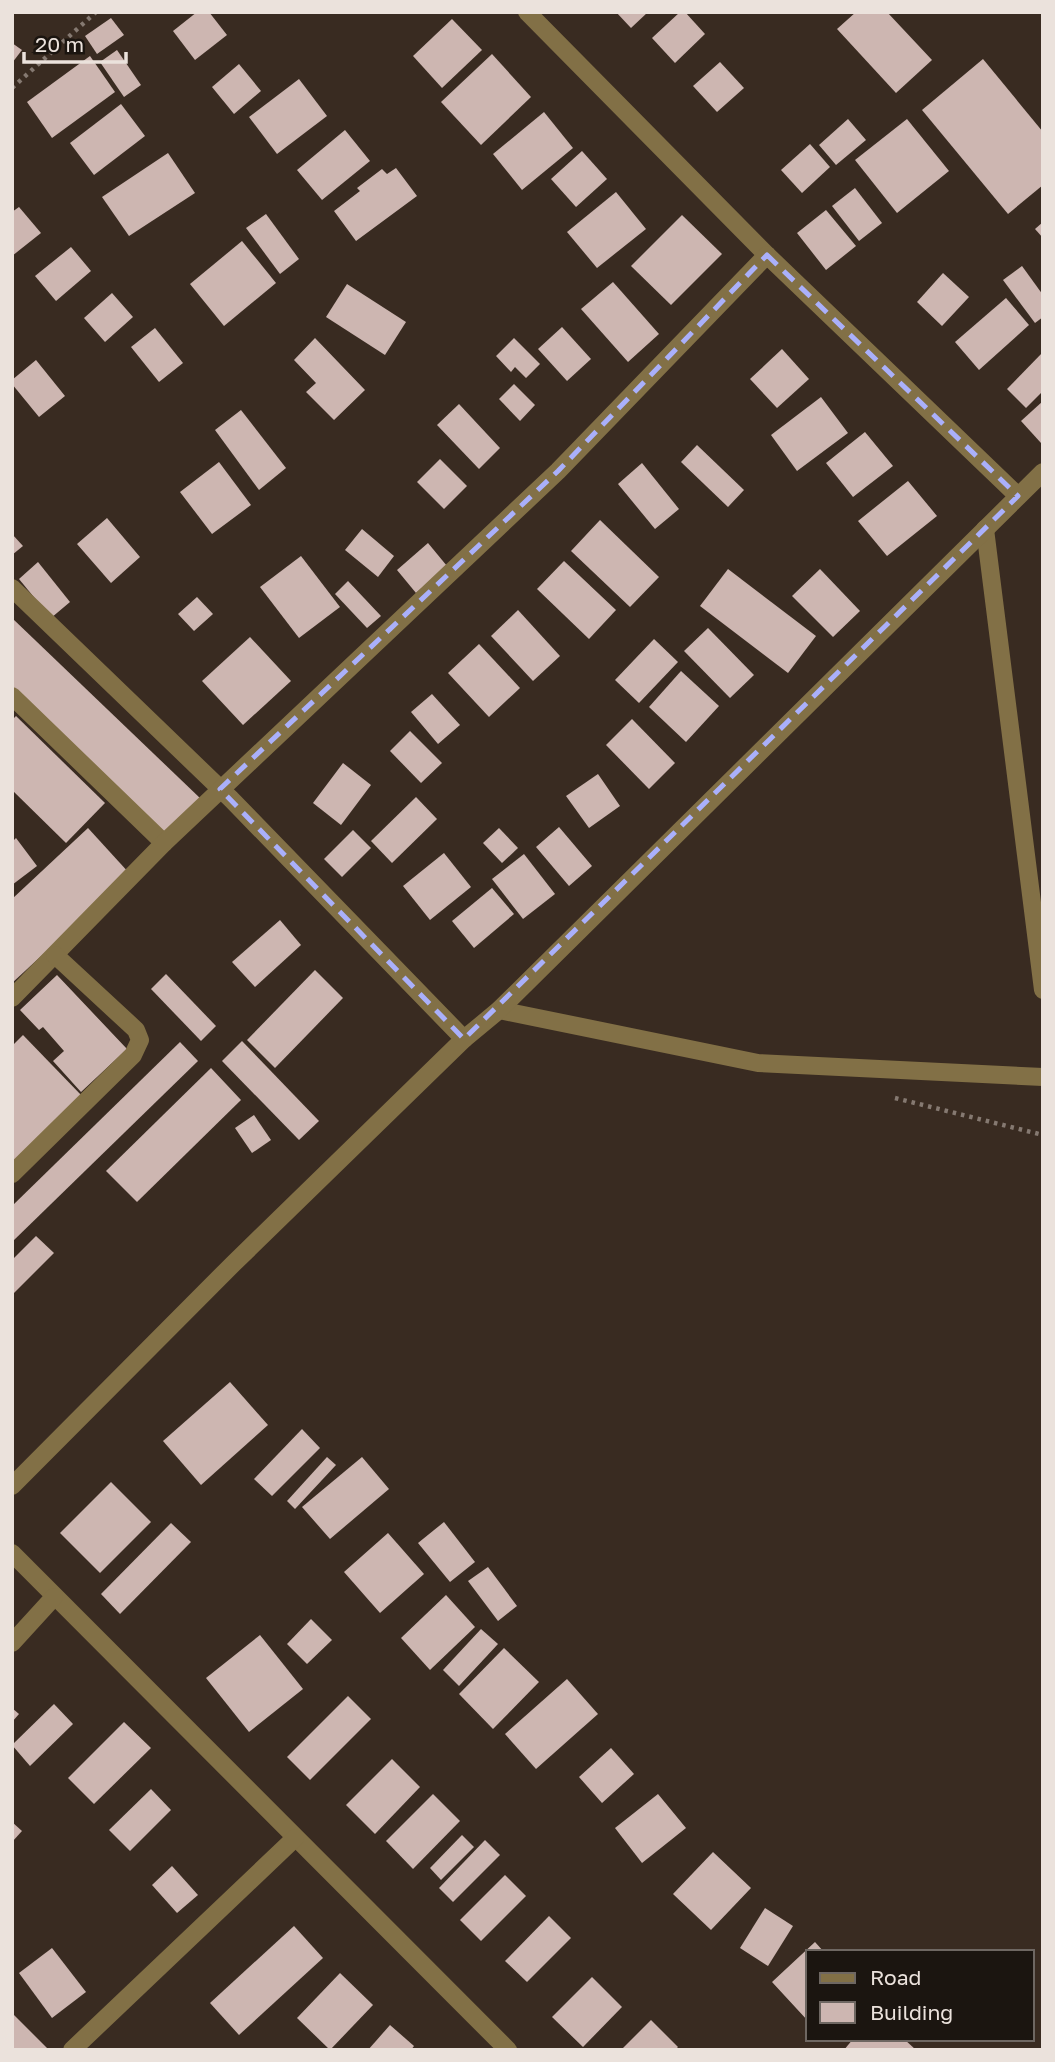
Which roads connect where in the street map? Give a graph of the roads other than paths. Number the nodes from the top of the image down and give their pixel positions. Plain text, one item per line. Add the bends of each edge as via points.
1 (527, 12) edge
2 (767, 255) junction
3 (1043, 472) edge
4 (1018, 496) junction
5 (985, 529) junction
6 (12, 588) edge
7 (12, 696) edge
8 (220, 789) junction
9 (164, 842) junction
10 (55, 955) junction
11 (1043, 990) edge
12 (12, 999) edge
13 (499, 1010) junction
14 (464, 1039) junction
15 (1043, 1077) edge
16 (12, 1174) edge
17 (12, 1486) edge
18 (12, 1553) edge
19 (54, 1597) junction
20 (12, 1643) edge
21 (295, 1838) junction
22 (72, 2050) edge
23 (508, 2050) edge

1 - 2 street
2 - 4 street
2 - 8 street via 558,471
3 - 4 street
4 - 5 street
5 - 11 street
5 - 13 street
6 - 8 street
7 - 9 street
8 - 9 street
8 - 14 street
9 - 10 street
10 - 12 street
10 - 16 street via 135,1030 140,1040 133,1055
13 - 14 street
13 - 15 street via 758,1063
14 - 17 street
18 - 19 street
19 - 20 street
19 - 21 street
21 - 22 street
21 - 23 street

